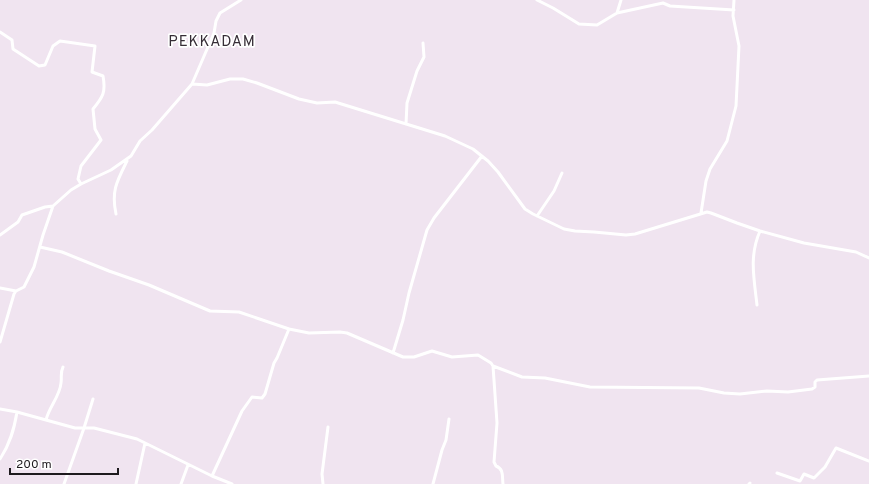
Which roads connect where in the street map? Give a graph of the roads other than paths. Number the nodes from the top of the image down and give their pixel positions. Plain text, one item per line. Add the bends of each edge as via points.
1 (241, 0) edge
2 (537, 0) edge
3 (621, 0) edge
4 (734, 0) edge
5 (734, 10) junction
6 (617, 13) junction
7 (0, 32) edge
8 (422, 43) dead end
9 (192, 84) junction
10 (406, 124) junction
11 (482, 156) junction
12 (128, 159) junction
13 (562, 173) dead end
14 (81, 184) junction
15 (53, 206) junction
16 (701, 213) junction
17 (116, 214) dead end
18 (537, 216) junction
19 (760, 231) junction
20 (0, 235) edge
21 (40, 247) junction
22 (869, 258) edge
23 (0, 288) edge
24 (16, 291) junction
25 (757, 305) dead end
26 (289, 329) junction
27 (0, 342) edge
28 (393, 353) junction
29 (493, 366) junction
30 (63, 367) dead end
31 (869, 376) edge
32 (93, 398) dead end
33 (0, 409) edge
34 (18, 412) junction
35 (449, 419) dead end
36 (46, 420) junction
37 (84, 428) junction
38 (328, 428) dead end
39 (145, 443) junction
40 (0, 459) edge
41 (869, 461) edge
42 (188, 465) junction
43 (777, 473) dead end
44 (212, 476) junction
45 (64, 484) edge
46 (136, 484) edge
47 (181, 484) edge
48 (232, 484) edge
49 (323, 484) edge
50 (433, 484) edge
51 (502, 484) edge

1 - 9 street via 220,13
2 - 6 street via 579,24 597,25
3 - 6 street
4 - 5 street
5 - 6 street via 670,6 662,3
5 - 16 street via 739,46 736,106 727,141 710,169 706,181
7 - 14 street via 12,40 13,49 39,66 45,66 53,46 60,41 95,46 92,72 103,76 105,84 103,97 93,109 95,129 101,140 81,166 78,179
8 - 10 street via 424,57 407,103
9 - 10 street via 207,85 230,79 243,79 299,99 335,102
9 - 12 street via 140,141
10 - 11 street via 445,136
11 - 18 street via 498,172 526,209
11 - 28 street via 427,230
12 - 14 street
12 - 17 street via 118,178 113,197
13 - 18 street via 554,191
14 - 15 street
15 - 20 street via 22,215 18,222
15 - 21 street
16 - 18 street via 626,236 564,229
16 - 19 street via 711,213
19 - 22 street via 804,243 856,252
19 - 25 street via 753,253
21 - 24 street via 28,282 24,288
21 - 26 street via 62,252 210,311 239,312
23 - 24 street
24 - 27 street via 12,297
26 - 28 street via 309,333 347,333
26 - 44 street via 274,363 264,397 252,397 242,411
28 - 29 street via 408,358 432,351 452,357 478,355
29 - 31 street via 522,377 545,378 590,387 699,388 740,394 812,389 818,380
29 - 51 street via 496,422 494,462 502,471
30 - 36 street via 60,389
32 - 37 street
33 - 34 street
34 - 36 street
34 - 40 street via 9,443
35 - 50 street via 446,440
36 - 37 street
37 - 39 street via 108,431
37 - 45 street
38 - 49 street
39 - 42 street
39 - 46 street
41 - 43 street via 836,448 825,467 814,478 804,474 800,481
42 - 44 street
42 - 47 street
44 - 48 street

